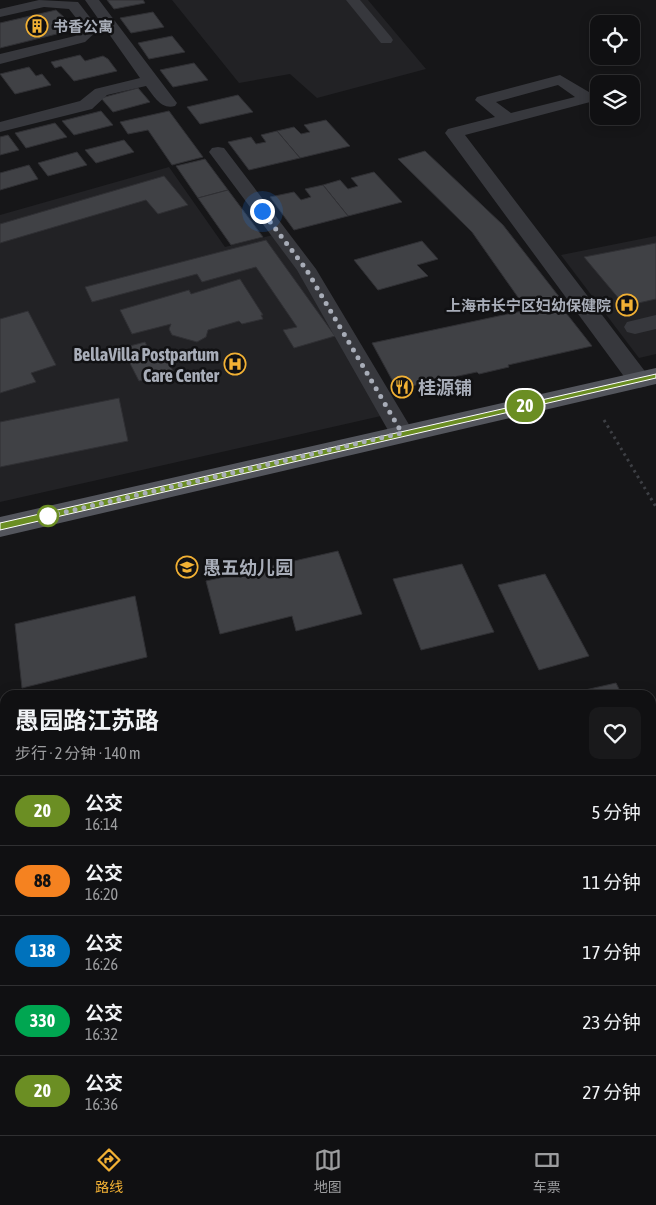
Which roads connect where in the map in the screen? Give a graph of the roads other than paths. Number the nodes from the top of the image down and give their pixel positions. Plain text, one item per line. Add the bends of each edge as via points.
1 (92, 0) edge
2 (353, 0) edge
3 (0, 13) edge
4 (386, 40) dead end
5 (0, 59) edge
6 (150, 80) junction
7 (169, 103) dead end
8 (508, 119) dead end
9 (0, 127) edge
10 (218, 152) dead end
11 (648, 378) edge
12 (402, 433) junction
13 (0, 527) edge

1 - 6 lane
2 - 4 lane
3 - 5 lane via 44,3 72,5 92,29 80,39
6 - 7 lane
6 - 9 lane via 96,94 86,106
8 - 11 lane via 454,133
10 - 12 lane via 306,269
11 - 12 main road
12 - 13 main road

